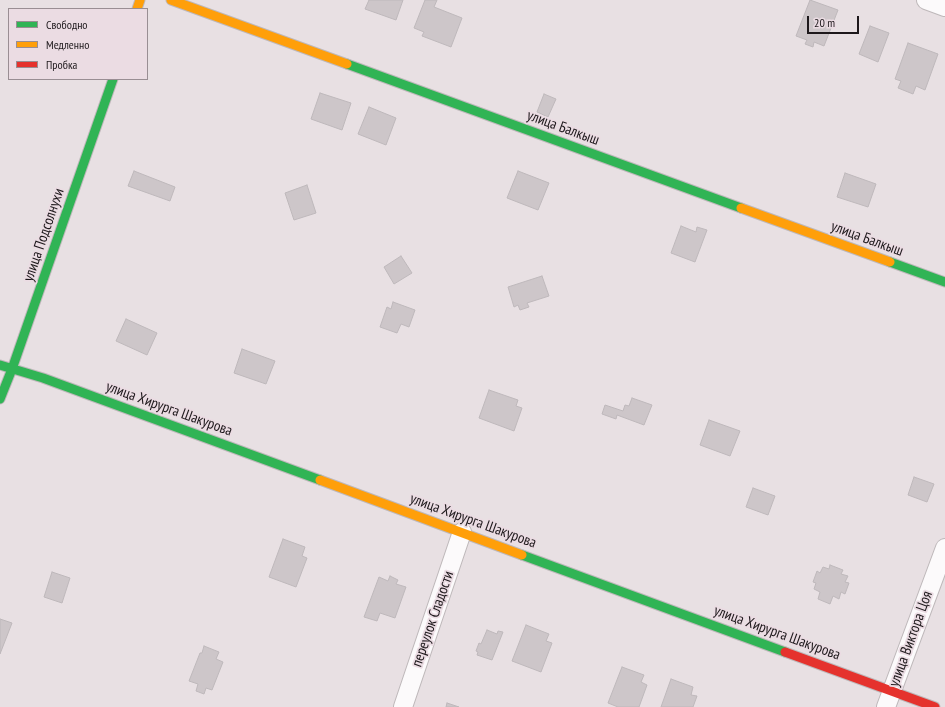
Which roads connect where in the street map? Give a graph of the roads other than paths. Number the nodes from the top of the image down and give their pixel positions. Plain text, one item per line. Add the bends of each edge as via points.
1 (171, 0) edge
2 (926, 0) edge
3 (945, 7) edge
4 (113, 80) edge
5 (945, 282) edge
6 (0, 365) edge
7 (12, 369) junction
8 (0, 399) edge
9 (462, 532) junction
10 (945, 548) edge
11 (889, 699) edge
12 (403, 707) edge
13 (935, 707) edge

1 - 5 street, улица Балкыш
2 - 3 street
4 - 7 street, улица Подсолнухи
6 - 7 street, улица Хирурга Шакурова
7 - 8 street, улица Подсолнухи
7 - 9 street, улица Хирурга Шакурова via 44,378
9 - 11 street, улица Хирурга Шакурова
9 - 12 street, переулок Сладости
10 - 11 street, улица Виктора Цоя
11 - 13 street, улица Хирурга Шакурова

